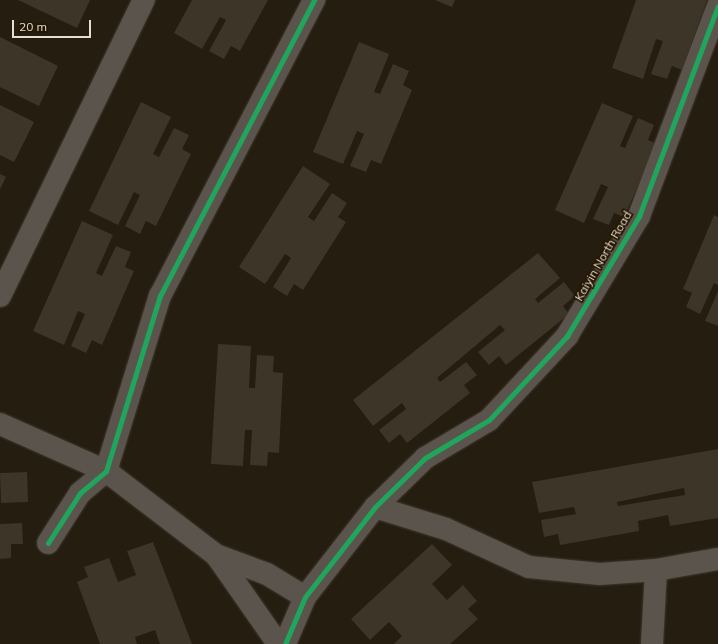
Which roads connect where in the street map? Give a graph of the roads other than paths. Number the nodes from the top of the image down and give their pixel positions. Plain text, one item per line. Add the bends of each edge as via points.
1 (144, 0) edge
2 (314, 0) edge
3 (718, 6) edge
4 (0, 296) edge
5 (0, 424) edge
6 (106, 471) junction
7 (375, 507) junction
8 (48, 543) dead end
9 (216, 555) junction
10 (718, 559) edge
11 (656, 570) junction
12 (305, 597) junction
13 (278, 644) edge
14 (285, 644) edge
15 (652, 644) edge

1 - 4 street
2 - 6 street via 160,296
3 - 7 street, Kaiyin North Road via 639,216 567,336 489,420 425,458
5 - 6 street
6 - 8 street via 80,493
6 - 9 street
7 - 11 street via 446,529 529,567 600,574
7 - 12 street, Kaiyin North Road
9 - 12 street via 267,574
9 - 13 street
10 - 11 street
11 - 15 street
12 - 14 street, Kaiyin North Road

